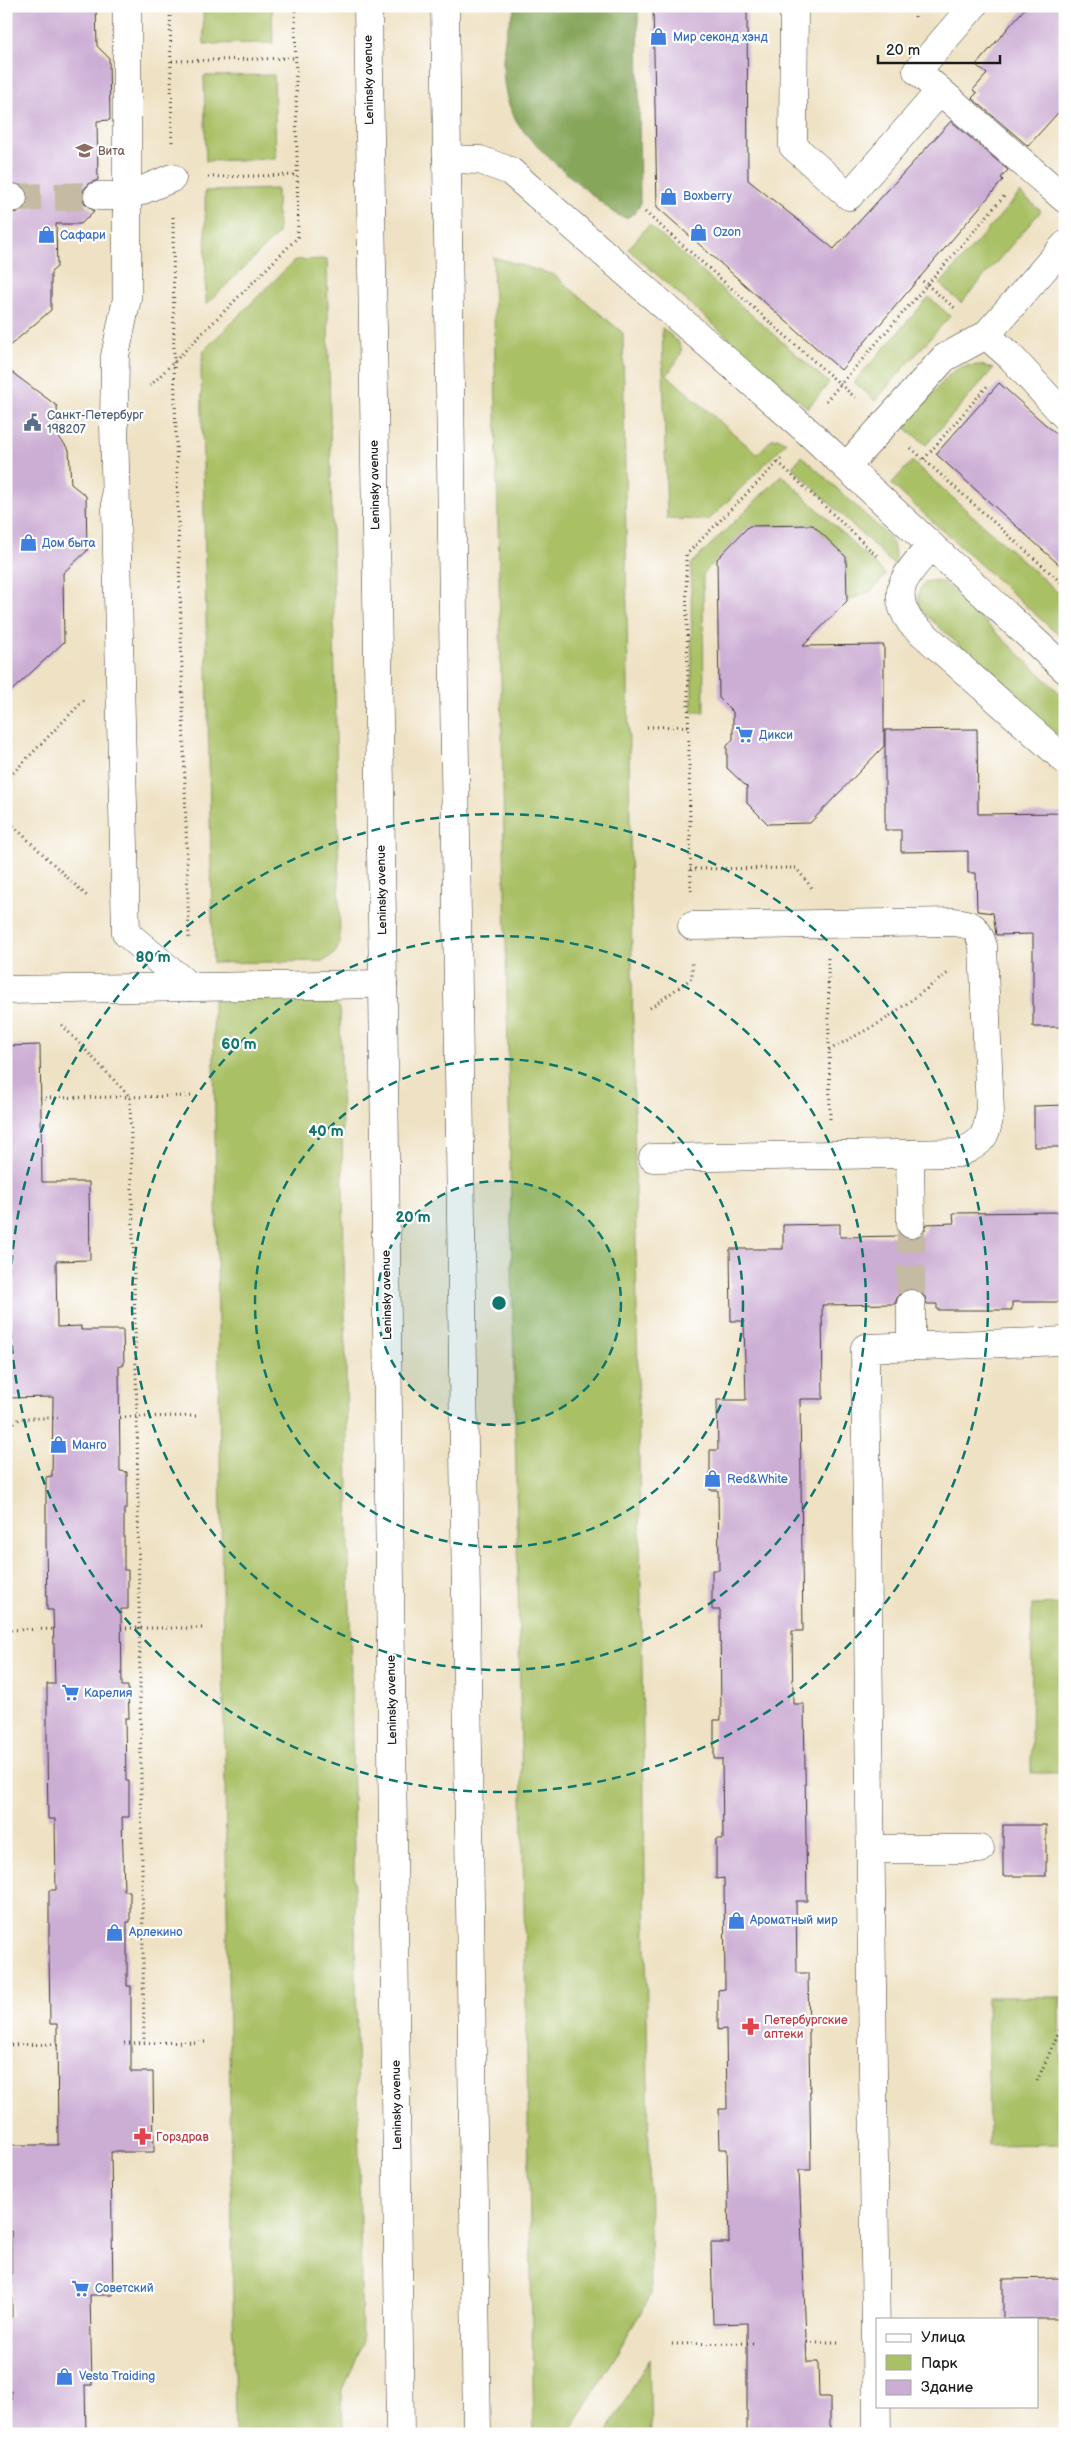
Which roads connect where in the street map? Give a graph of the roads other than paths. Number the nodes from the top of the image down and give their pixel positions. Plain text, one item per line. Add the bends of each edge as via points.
1 (127, 6) edge
2 (368, 6) edge
3 (445, 6) edge
4 (794, 6) edge
5 (973, 6) edge
6 (940, 91) junction
7 (447, 159) junction
8 (172, 178) road end
9 (98, 196) tunnel mouth
10 (128, 196) junction
11 (1065, 200) edge
12 (1065, 245) edge
13 (986, 335) junction
14 (1065, 416) edge
15 (846, 467) junction
16 (931, 546) junction
17 (1065, 669) edge
18 (1065, 760) edge
19 (692, 926) road end
20 (383, 984) junction
21 (190, 987) junction
22 (18, 990) edge
23 (910, 1154) junction
24 (653, 1158) dead end
25 (911, 1224) tunnel mouth
26 (911, 1304) tunnel mouth
27 (1065, 1341) edge
28 (911, 1346) junction
29 (870, 1849) junction
30 (980, 1849) dead end
31 (876, 2350) edge
32 (877, 2408) edge
33 (400, 2434) edge
34 (477, 2434) edge
35 (877, 2434) edge

1 - 10 main road
2 - 20 main road, Leninsky avenue
3 - 7 main road
4 - 6 main road via 793,146 849,196
5 - 6 main road via 917,71
6 - 11 main road
7 - 15 main road via 480,160 510,171
7 - 34 main road
8 - 10 main road
9 - 10 main road
10 - 21 main road via 126,298 115,356 114,424 126,933
12 - 13 main road
13 - 14 main road via 1011,357
13 - 15 main road via 944,358
15 - 16 main road
16 - 17 main road
16 - 18 main road via 902,580 903,611 911,623
19 - 23 main road via 953,922 969,924 979,933 983,946 989,1103 987,1131 977,1145 959,1153
20 - 21 main road
20 - 33 main road, Leninsky avenue
21 - 22 main road
23 - 24 main road
23 - 25 main road
26 - 28 main road
27 - 28 main road
28 - 29 main road via 865,1348
29 - 30 main road
29 - 31 main road
32 - 35 main road

